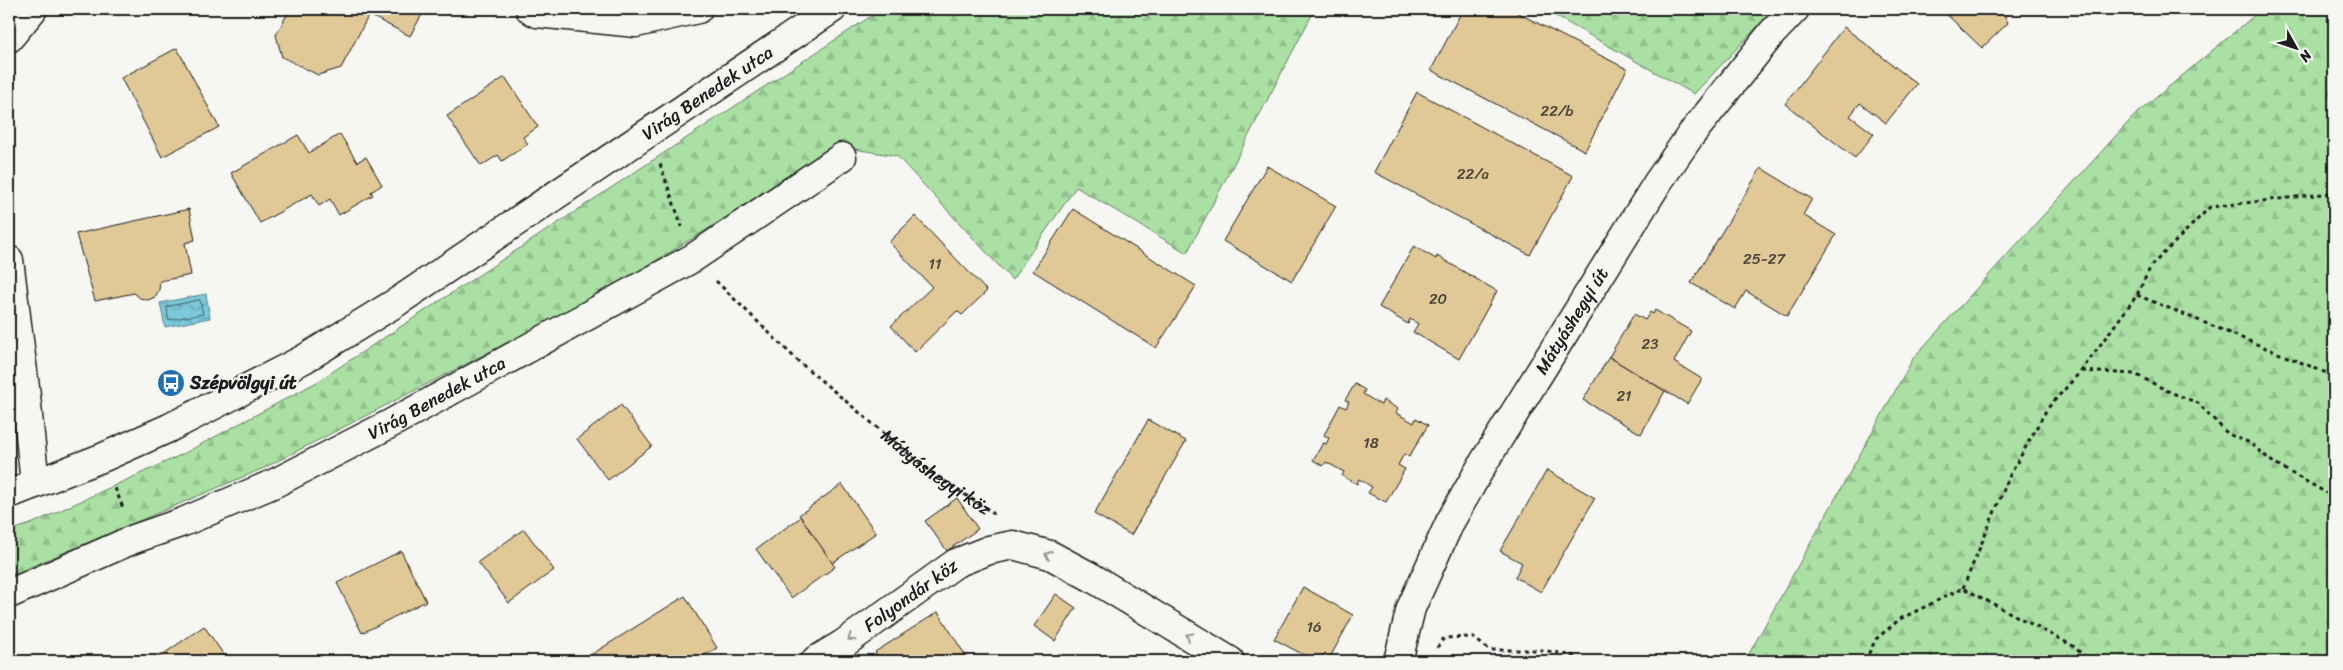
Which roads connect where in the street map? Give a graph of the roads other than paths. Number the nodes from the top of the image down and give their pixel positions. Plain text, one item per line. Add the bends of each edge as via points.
1 (33, 9) edge
2 (530, 9) edge
3 (698, 9) edge
4 (832, 9) edge
5 (1795, 9) edge
6 (795, 20) edge
7 (9, 38) edge
8 (842, 157) dead end
9 (9, 260) edge
10 (35, 484) junction
11 (9, 494) edge
12 (9, 594) edge
13 (815, 661) edge
14 (1230, 661) edge
15 (1398, 661) edge

1 - 7 street
2 - 3 street via 537,13 636,23
4 - 6 street, Virág Benedek utca
5 - 15 street, Mátyáshegyi út via 1690,136 1626,232 1484,462 1450,522 1410,608
6 - 10 street, Virág Benedek utca via 648,132 397,302 304,359 169,428
8 - 12 street, Virág Benedek utca via 693,258 388,425 275,483 183,522 134,538
9 - 10 street
10 - 11 street
14 -> 13 street, Folyondár köz via 1092,577 1050,555 1013,545 956,563

